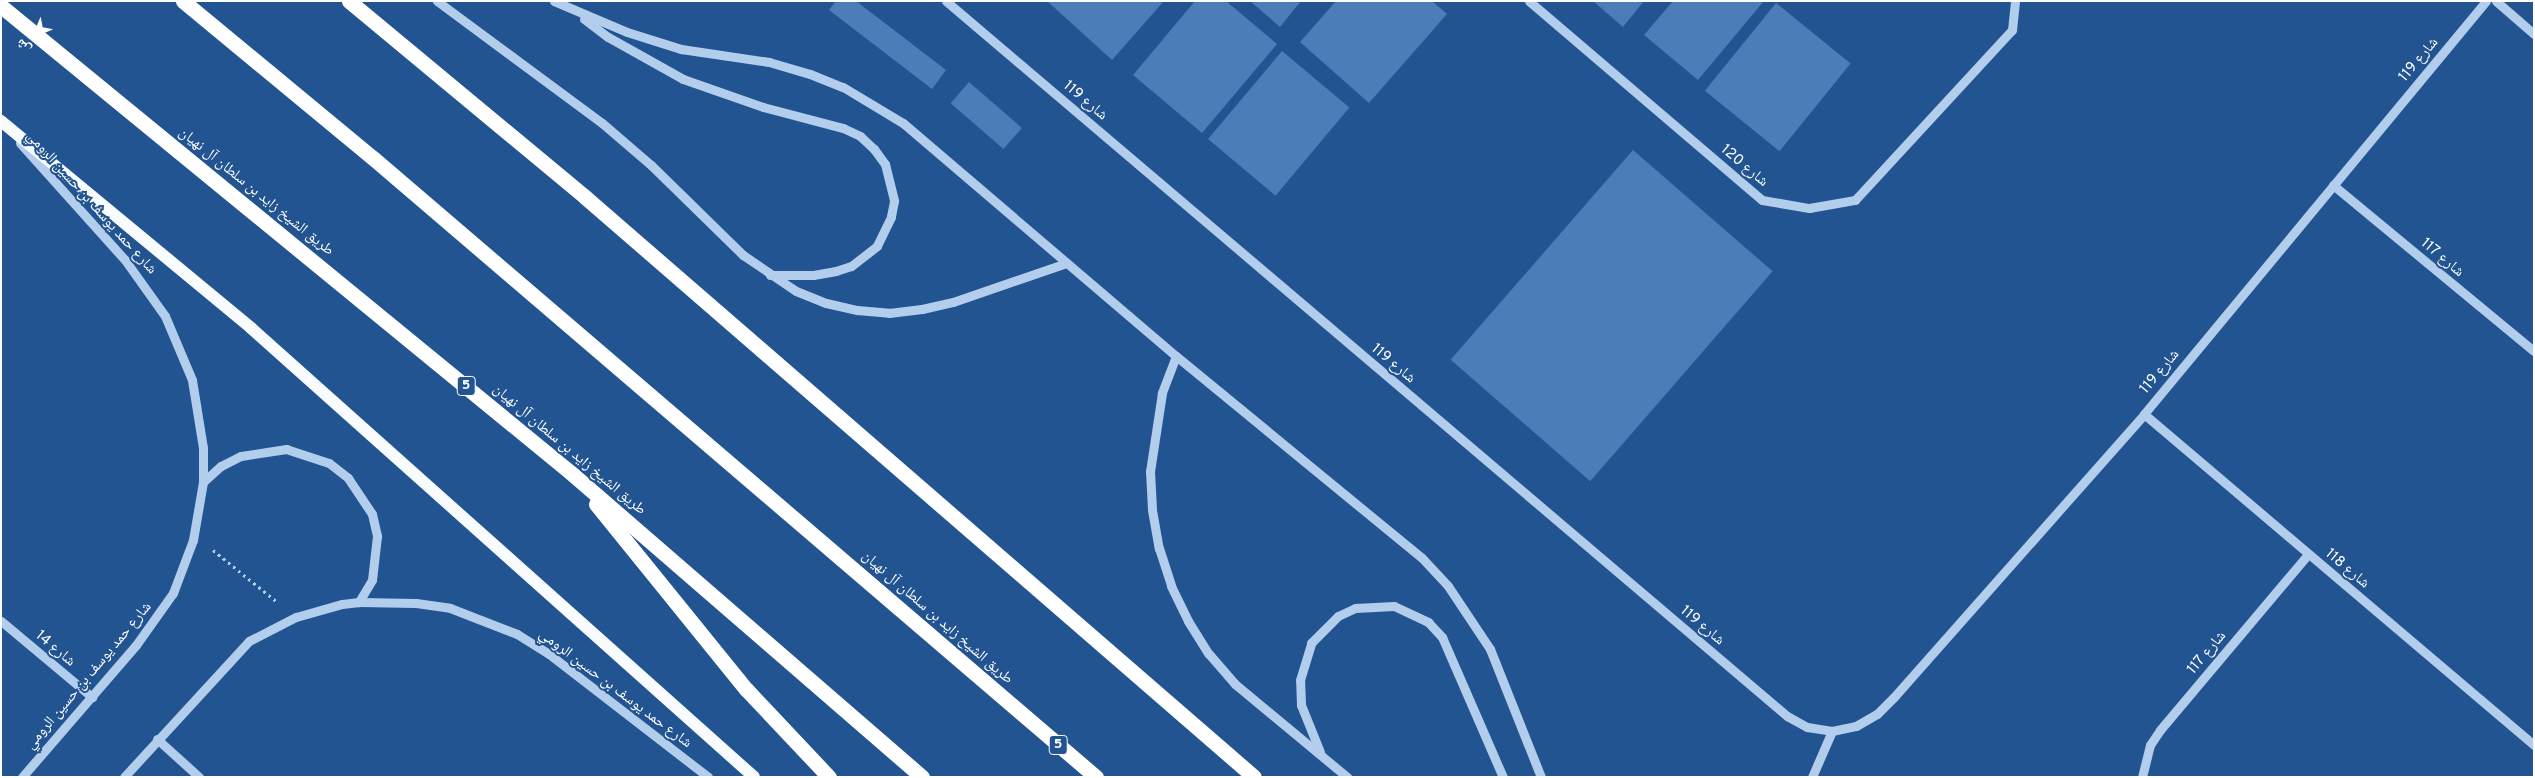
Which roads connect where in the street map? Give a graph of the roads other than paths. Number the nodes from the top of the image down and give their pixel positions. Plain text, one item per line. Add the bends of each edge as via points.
1 (183, 1) edge
2 (349, 1) edge
3 (437, 1) edge
4 (554, 1) edge
5 (946, 1) edge
6 (1529, 1) edge
7 (2015, 1) edge
8 (2486, 1) edge
9 (2496, 1) edge
10 (1, 6) edge
11 (573, 11) junction
12 (2534, 34) edge
13 (1, 122) edge
14 (2333, 185) junction
15 (1066, 263) junction
16 (768, 275) junction
17 (2534, 352) edge
18 (1176, 356) junction
19 (2144, 414) junction
20 (570, 472) junction
21 (203, 482) junction
22 (2308, 554) junction
23 (359, 602) junction
24 (1, 621) edge
25 (92, 697) junction
26 (1832, 730) junction
27 (156, 739) junction
28 (2534, 745) edge
29 (1321, 755) junction
30 (22, 777) edge
31 (124, 777) edge
32 (200, 777) edge
33 (708, 777) edge
34 (754, 777) edge
35 (829, 777) edge
36 (922, 777) edge
37 (1096, 777) edge
38 (1254, 777) edge
39 (1347, 777) edge
40 (1503, 777) edge
41 (1541, 777) edge
42 (1812, 777) edge
43 (2142, 777) edge

1 - 37 highway, طريق الشيخ زايد بن سلطان آل نهيان / 5 via 373,158
2 - 38 highway via 585,197
3 - 16 street via 602,123
4 - 11 street
5 - 26 street, شارع 119 via 1786,716 1807,727
6 - 7 street, شارع 120 via 1762,200 1809,208 1855,200 2012,30
8 - 14 street, شارع 119
9 - 12 street
10 - 20 highway, طريق الشيخ زايد بن سلطان آل نهيان / 5
11 - 15 street via 681,49 768,62 843,87 903,123
11 - 16 street via 608,37 683,79 763,108 843,128 860,136 874,149 885,164 894,201 888,224 877,246 851,266 836,271 791,277
13 - 21 street, شارع حمد يوسف بن حسين الرومي via 126,260 165,316 192,380 202,440
13 - 34 main road via 251,328
14 - 17 street, شارع 117
14 - 19 street, شارع 119
15 - 16 street via 953,302 890,313 826,303
15 - 18 street
18 - 29 street via 1162,393 1150,471 1152,510 1171,586 1204,646 1235,684
18 - 41 street via 1422,558 1448,586 1490,649
19 - 22 street, شارع 118
19 - 26 street, شارع 119 via 1877,714 1856,726
20 - 35 highway via 746,690
20 - 36 highway, طريق الشيخ زايد بن سلطان آل نهيان / 5
21 - 23 street via 221,466 241,456 286,449 329,463 348,478 372,514 377,536 372,580
21 - 25 street, شارع حمد يوسف بن حسين الرومي via 194,535 184,567 158,617
22 - 28 street, شارع 118
22 - 43 street, شارع 117 via 2160,730 2150,745
23 - 27 street, شارع حمد يوسف بن حسين الرومي via 296,617 249,641
23 - 33 street, شارع حمد يوسف بن حسين الرومي via 416,603 450,608 517,634 579,677
24 - 25 street, شارع 14
25 - 30 street, شارع حمد يوسف بن حسين الرومي
26 - 42 street
27 - 31 street, شارع حمد يوسف بن حسين الرومي
27 - 32 street
29 - 39 street
29 - 40 street via 1307,727 1301,705 1300,680 1311,643 1338,616 1355,608 1394,606 1428,622 1442,637

